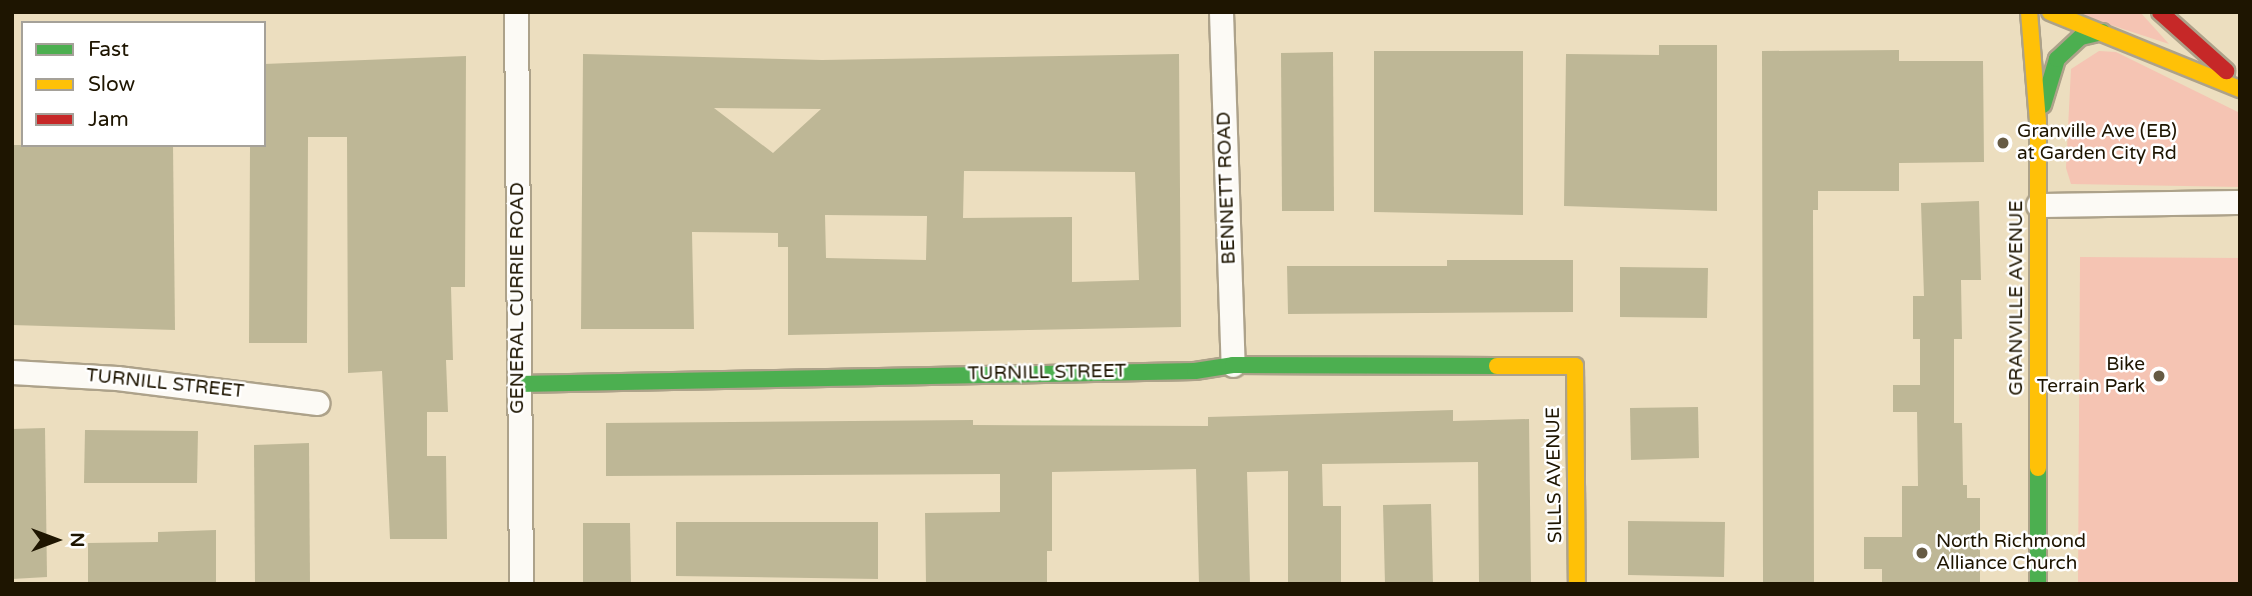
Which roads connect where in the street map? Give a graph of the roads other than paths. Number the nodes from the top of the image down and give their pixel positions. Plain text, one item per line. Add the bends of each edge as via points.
1 (516, 12) edge
2 (1221, 12) edge
3 (2029, 12) edge
4 (2050, 12) edge
5 (2160, 12) edge
6 (2102, 32) junction
7 (2240, 81) edge
8 (2240, 89) edge
9 (2038, 121) junction
10 (2240, 202) edge
11 (2038, 205) junction
12 (1233, 365) junction
13 (1575, 366) joint
14 (12, 372) edge
15 (518, 384) junction
16 (317, 403) dead end
17 (521, 584) edge
18 (1577, 584) edge
19 (2038, 584) edge

1 - 15 street, GENERAL CURRIE ROAD
2 - 12 street, BENNETT ROAD
3 - 9 street, GRANVILLE AVENUE
4 - 6 street
5 - 7 street
6 - 8 street
6 - 9 street via 2081,37 2057,59
9 - 11 street, GRANVILLE AVENUE
10 - 11 street
11 - 19 street, GRANVILLE AVENUE
12 - 13 street, TURNILL STREET
12 - 15 street, TURNILL STREET via 1195,371
13 - 18 street, SILLS AVENUE
14 - 16 street, TURNILL STREET via 117,377
15 - 17 street, GENERAL CURRIE ROAD

